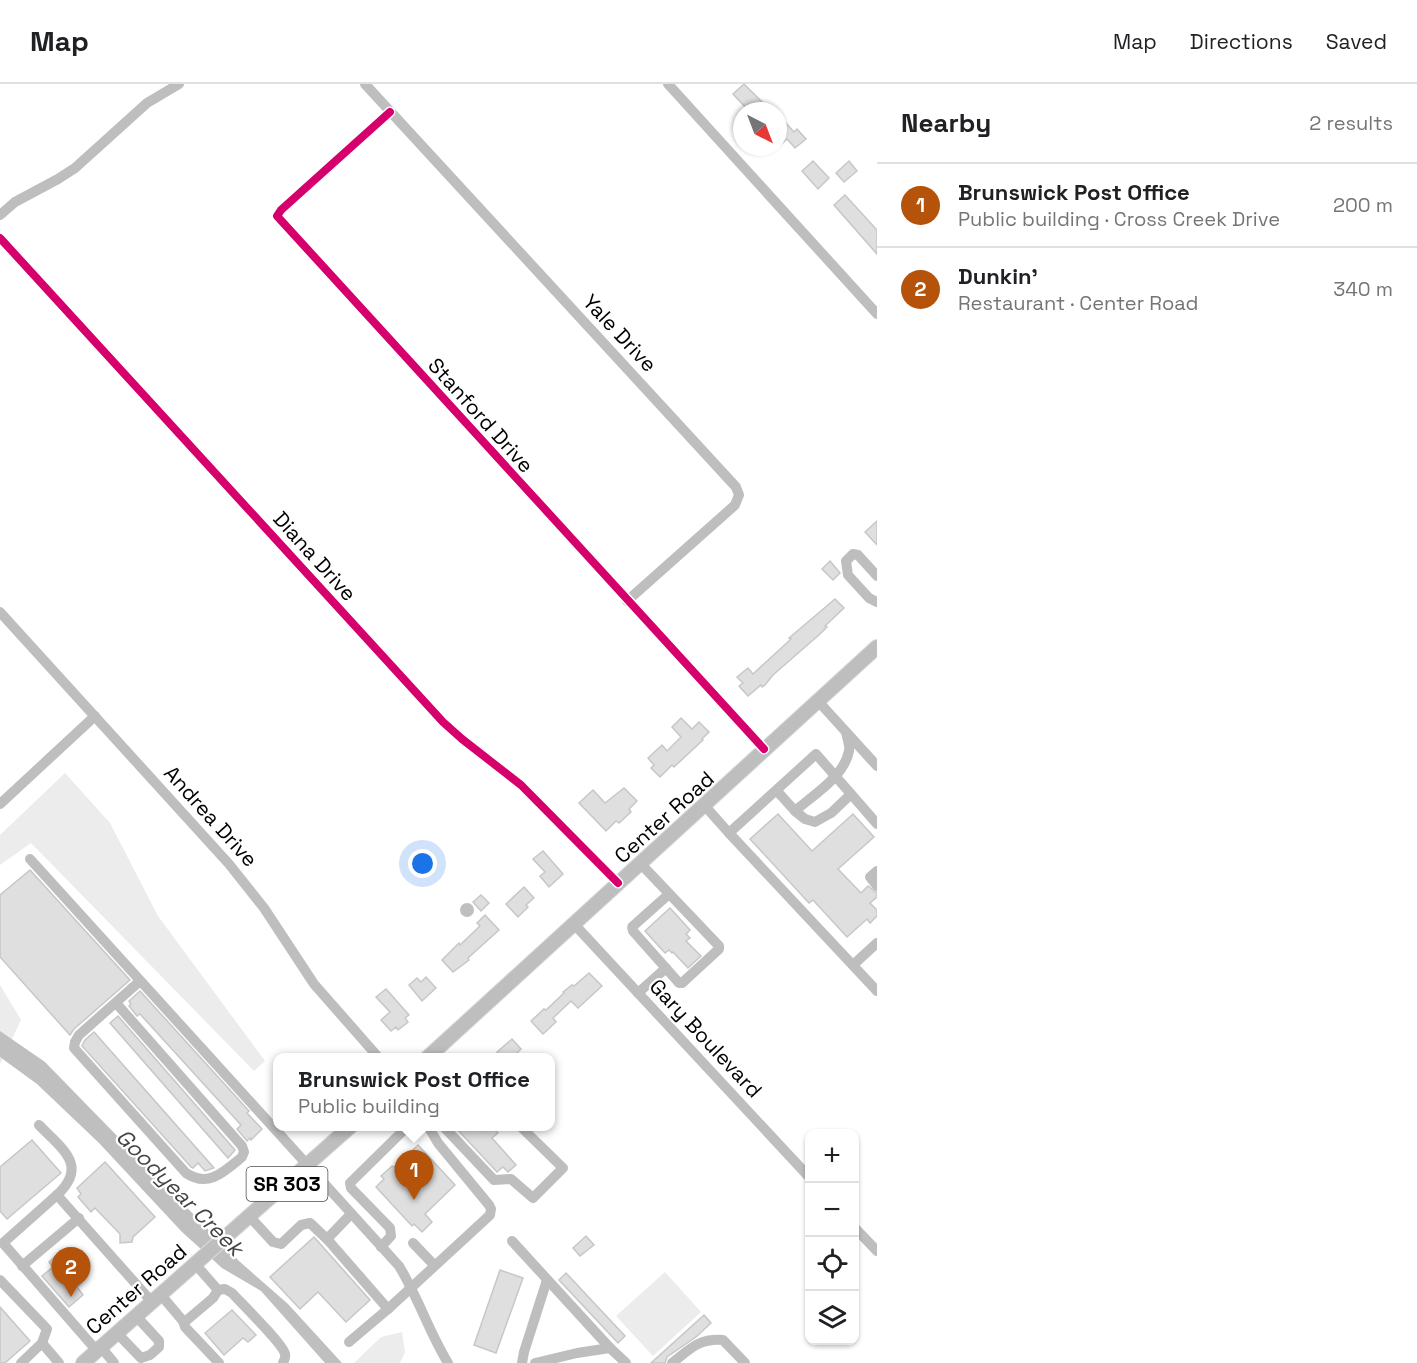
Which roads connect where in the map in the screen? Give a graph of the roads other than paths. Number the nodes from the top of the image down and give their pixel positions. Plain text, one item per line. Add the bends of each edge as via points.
1 (178, 84) edge
2 (365, 84) edge
3 (668, 84) edge
4 (390, 112) junction
5 (0, 215) edge
6 (0, 238) edge
7 (877, 314) edge
8 (877, 576) edge
9 (627, 601) junction
10 (877, 602) edge
11 (0, 612) edge
12 (877, 646) edge
13 (818, 701) junction
14 (95, 716) junction
15 (846, 732) junction
16 (764, 749) junction
17 (877, 766) edge
18 (836, 775) junction
19 (777, 791) junction
20 (850, 794) junction
21 (0, 804) edge
22 (704, 805) junction
23 (795, 811) junction
24 (877, 824) edge
25 (729, 833) junction
26 (30, 859) dead end
27 (640, 863) junction
28 (877, 871) edge
29 (618, 883) junction
30 (877, 886) edge
31 (669, 894) junction
32 (573, 924) junction
33 (877, 943) edge
34 (852, 965) junction
35 (666, 968) junction
36 (140, 981) junction
37 (877, 991) edge
38 (638, 993) junction
39 (116, 1003) junction
40 (375, 1053) edge
41 (433, 1053) edge
42 (39, 1125) dead end
43 (273, 1126) edge
44 (278, 1131) edge
45 (346, 1131) edge
46 (403, 1131) edge
47 (431, 1131) edge
48 (448, 1131) edge
49 (525, 1131) edge
50 (309, 1165) junction
51 (805, 1173) edge
52 (57, 1195) junction
53 (351, 1214) junction
54 (250, 1217) junction
55 (79, 1218) junction
56 (859, 1231) edge
57 (327, 1239) junction
58 (512, 1241) dead end
59 (413, 1243) dead end
60 (381, 1247) junction
61 (877, 1251) edge
62 (201, 1260) junction
63 (434, 1265) junction
64 (22, 1266) junction
65 (0, 1280) edge
66 (547, 1280) junction
67 (411, 1286) junction
68 (218, 1290) junction
69 (157, 1298) junction
70 (388, 1309) junction
71 (136, 1316) junction
72 (183, 1321) junction
73 (117, 1333) junction
74 (349, 1342) dead end
75 (42, 1343) junction
76 (610, 1348) junction
77 (99, 1349) junction
78 (21, 1363) edge
79 (59, 1363) edge
80 (83, 1363) edge
81 (114, 1363) edge
82 (219, 1363) edge
83 (283, 1363) edge
84 (448, 1363) edge
85 (522, 1363) edge
86 (535, 1363) edge
87 (626, 1363) edge
88 (672, 1363) edge
89 (745, 1363) edge

1 - 5 street via 147,103 75,168 15,202
2 - 4 street, Yale Drive
3 - 7 street
4 - 9 street, Yale Drive via 739,495 735,505
4 - 9 street, Stanford Drive via 277,216
6 - 29 street, Diana Drive via 443,722 521,785
8 - 10 street via 858,555 853,554 846,561 848,575
9 - 16 street, Stanford Drive
11 - 14 street, Andrea Drive
12 - 13 main road, Center Road
13 - 15 street
13 - 16 main road, Center Road
14 - 21 street
14 - 40 street, Andrea Drive via 229,864 264,908 314,984
15 - 17 street
15 - 18 street via 849,749
16 - 22 main road, Center Road
18 - 19 street via 816,754
18 - 20 street
18 - 23 street
19 - 23 street
19 - 25 street
20 - 23 street via 815,822
20 - 24 street
22 - 25 street
22 - 27 main road, Center Road
25 - 34 street
26 - 36 street
27 - 29 main road, Center Road
27 - 31 street
28 - 30 street via 870,877
29 - 32 main road, Center Road
31 - 35 street via 632,927
31 - 35 street via 719,949 682,983
32 - 38 street, Gary Boulevard
32 - 41 main road, Center Road
33 - 34 street
34 - 37 street
35 - 38 street
36 - 39 street
36 - 43 street
38 - 51 street, Gary Boulevard
39 - 39 street via 242,1146 242,1157 216,1176 203,1180 186,1173 74,1048 79,1035
42 - 52 street via 73,1163 66,1187
44 - 50 street
45 - 50 main road, Center Road / SR 303
46 - 60 street via 350,1183 390,1228 391,1236
47 - 63 street via 491,1209 490,1215
48 - 49 street via 494,1180 511,1179 533,1198 563,1168
50 - 53 street
50 - 54 main road, Center Road / SR 303
52 - 55 street
52 - 64 street via 3,1243
53 - 57 street
53 - 60 street
54 - 57 street via 273,1242 281,1244 301,1225 310,1224
54 - 62 main road, Center Road / SR 303
55 - 64 street
55 - 69 street
56 - 61 street
57 - 70 street
58 - 66 street
59 - 63 street
60 - 67 street
62 - 68 street
62 - 69 main road, Center Road / SR 303
63 - 67 street
64 - 77 street
65 - 75 street via 46,1329
66 - 76 street
66 - 85 street
67 - 70 street
67 - 84 street
68 - 72 street
68 - 83 street via 232,1293 276,1341 285,1352
69 - 71 main road, Center Road / SR 303
69 - 72 street
70 - 74 street
71 - 73 main road, Center Road / SR 303
71 - 73 street via 159,1341 159,1347 141,1358
72 - 82 street
73 - 77 main road, Center Road / SR 303
75 - 78 street
75 - 79 street
76 - 86 street
76 - 87 street
77 - 80 main road, Center Road / SR 303
77 - 81 street
88 - 89 street via 700,1342 711,1339 723,1340

